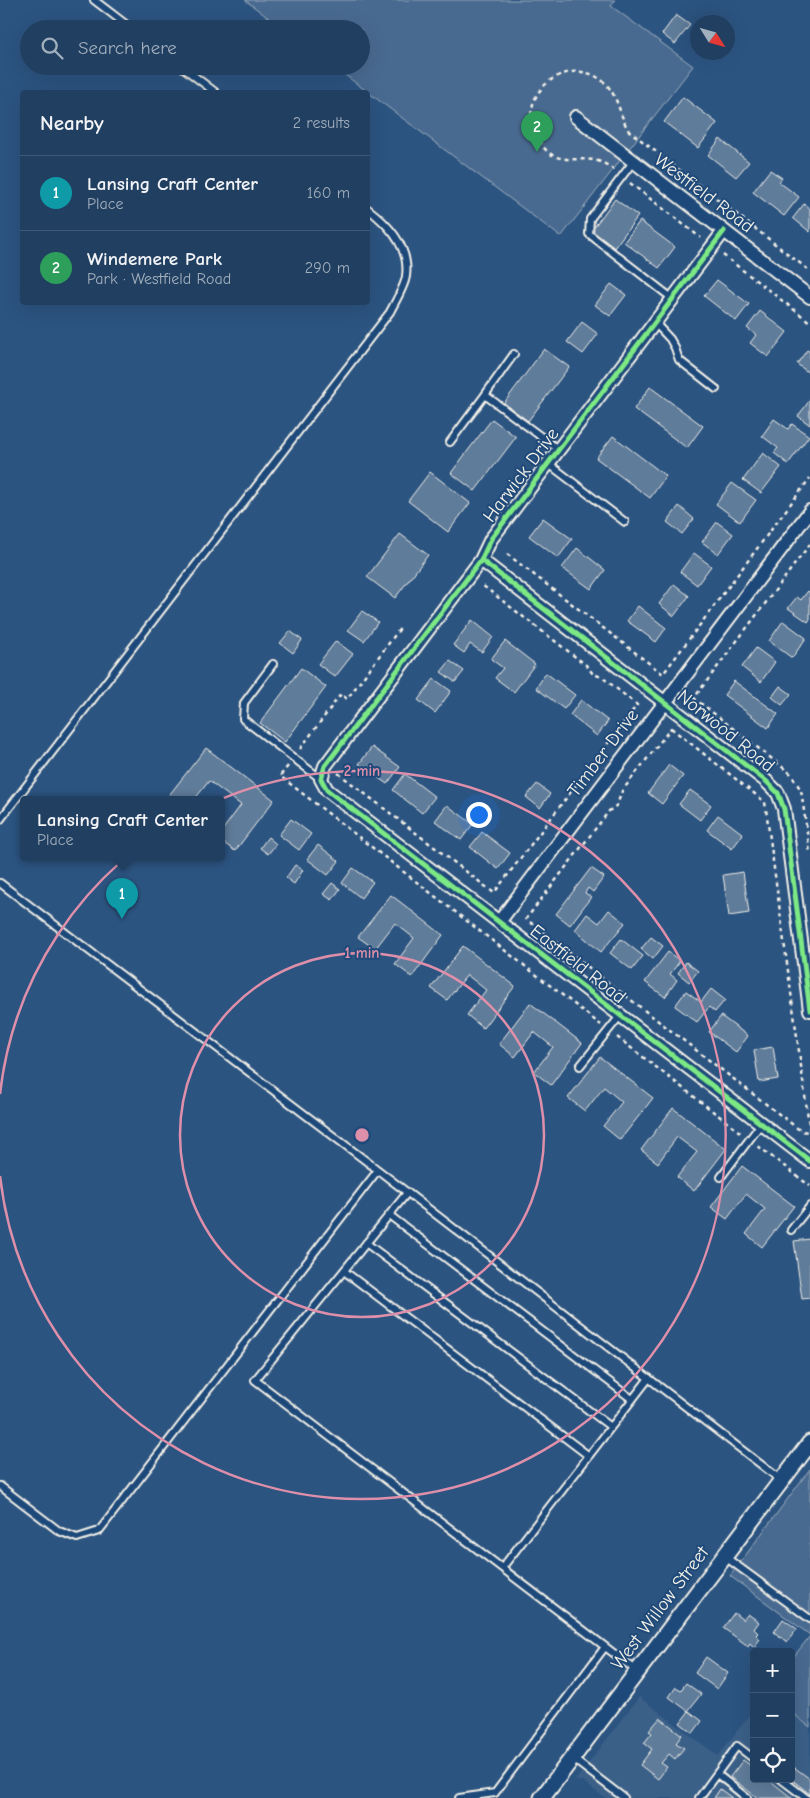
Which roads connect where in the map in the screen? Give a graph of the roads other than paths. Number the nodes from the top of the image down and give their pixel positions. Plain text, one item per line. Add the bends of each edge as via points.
1 (94, 0) edge
2 (120, 20) edge
3 (193, 75) edge
4 (212, 90) edge
5 (576, 117) dead end
6 (633, 162) junction
7 (370, 211) edge
8 (724, 231) junction
9 (673, 298) junction
10 (810, 298) edge
11 (655, 323) junction
12 (514, 354) dead end
13 (716, 389) dead end
14 (485, 395) junction
15 (450, 442) dead end
16 (559, 450) junction
17 (549, 464) junction
18 (810, 511) edge
19 (625, 522) dead end
20 (481, 560) junction
21 (273, 664) dead end
22 (666, 702) junction
23 (324, 784) junction
24 (0, 820) edge
25 (0, 883) edge
26 (499, 922) junction
27 (808, 969) edge
28 (810, 1010) edge
29 (620, 1016) junction
30 (580, 1066) dead end
31 (761, 1124) junction
32 (810, 1161) edge
33 (378, 1170) junction
34 (722, 1177) dead end
35 (407, 1192) junction
36 (810, 1206) edge
37 (389, 1215) junction
38 (792, 1230) dead end
39 (366, 1243) junction
40 (344, 1271) junction
41 (648, 1378) junction
42 (632, 1399) junction
43 (611, 1427) junction
44 (810, 1443) edge
45 (589, 1456) junction
46 (781, 1480) junction
47 (0, 1486) edge
48 (724, 1556) junction
49 (502, 1568) junction
50 (810, 1619) edge
51 (605, 1647) junction
52 (638, 1672) junction
53 (750, 1756) edge
54 (572, 1758) junction
55 (717, 1774) junction
56 (786, 1783) edge
57 (459, 1798) edge
58 (542, 1798) edge
59 (624, 1798) edge
60 (699, 1798) edge
61 (747, 1798) edge
62 (806, 1798) edge

1 - 2 lane
3 - 4 lane
5 - 6 street, Westfield Road
6 - 8 street, Westfield Road
6 - 9 lane via 590,219 589,234
7 - 24 lane via 385,222 405,251 406,277 390,312
8 - 9 street, Harwick Drive
8 - 10 street, Westfield Road
9 - 11 street, Harwick Drive
11 - 13 lane via 670,338 679,360
11 - 16 street, Harwick Drive
12 - 14 lane
14 - 15 lane
14 - 16 lane
16 - 17 street, Harwick Drive
17 - 19 lane
17 - 20 street, Harwick Drive via 491,540
18 - 22 street, Timber Drive
20 - 22 street, Norwood Road
20 - 23 street, Harwick Drive via 325,766
21 - 23 lane via 244,703 242,719
22 - 26 street, Timber Drive
22 - 27 street, Norwood Road via 778,793 784,809
23 - 26 street, Eastfield Road
25 - 33 lane
26 - 29 street, Eastfield Road
27 - 28 street, Norwood Road
29 - 30 lane
29 - 31 street, Eastfield Road
31 - 32 street, Eastfield Road
31 - 34 lane
33 - 35 lane
33 - 47 lane via 99,1531 77,1538 59,1531
35 - 37 lane
35 - 41 lane
36 - 38 lane
37 - 39 lane
37 - 42 lane
39 - 40 lane
39 - 43 lane
40 - 45 lane
40 - 49 lane via 255,1380
41 - 42 lane
41 - 46 lane
42 - 43 lane
43 - 45 lane
44 - 46 street, West Willow Street
45 - 49 lane
46 - 48 street, West Willow Street
48 - 50 lane
48 - 52 street, West Willow Street
49 - 51 lane
51 - 52 lane
51 - 57 lane via 495,1793
52 - 54 street, West Willow Street
53 - 55 lane via 737,1746
54 - 58 street, West Willow Street
54 - 59 lane
55 - 60 lane
55 - 61 lane
56 - 62 lane

